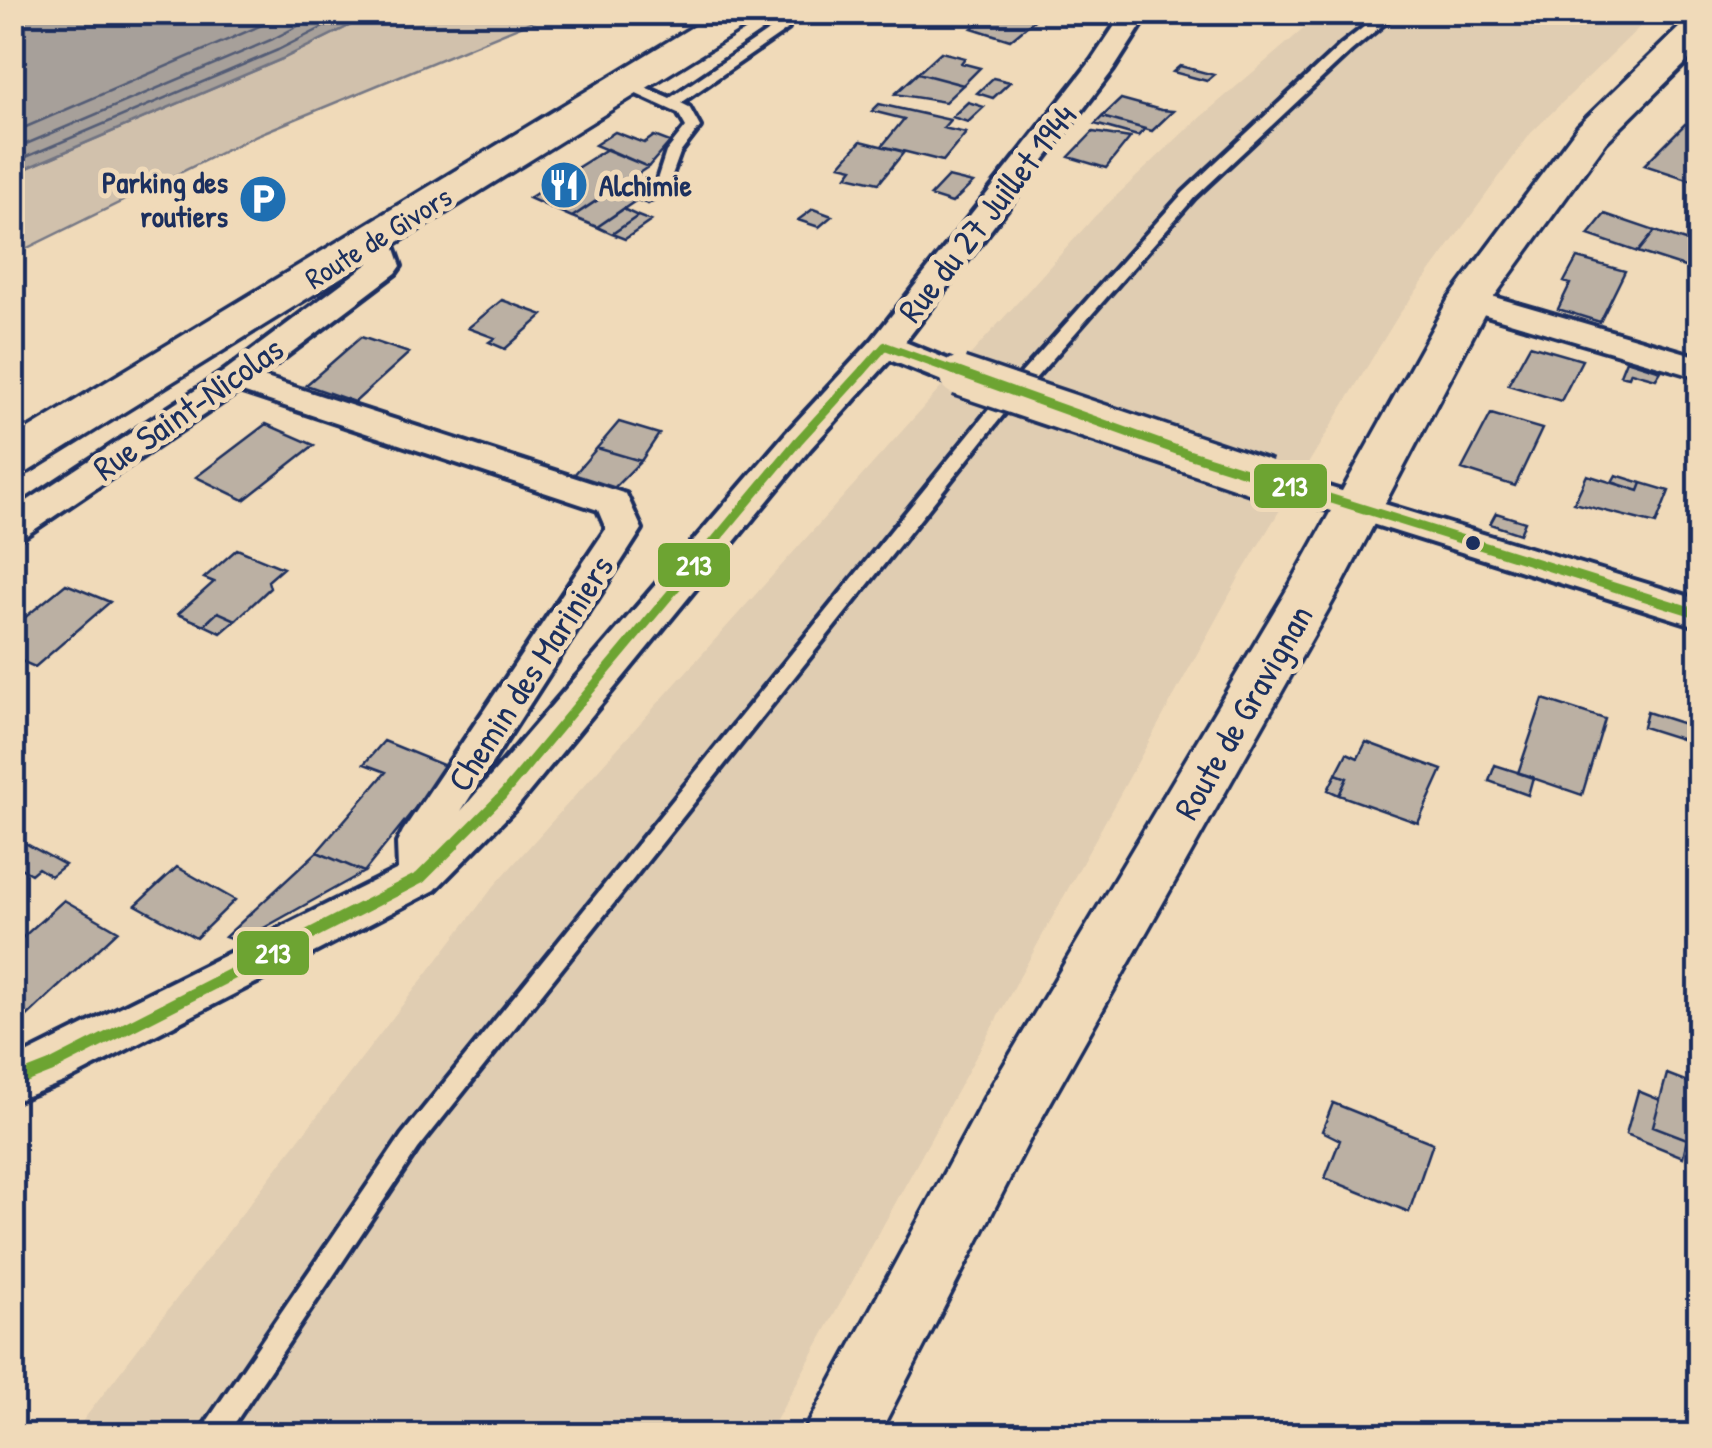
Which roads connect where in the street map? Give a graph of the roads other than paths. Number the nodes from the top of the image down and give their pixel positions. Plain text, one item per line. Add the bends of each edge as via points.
1 (743, 12) edge
2 (1137, 12) edge
3 (1392, 12) edge
4 (1700, 28) edge
5 (782, 30) dead end
6 (626, 84) junction
7 (671, 104) junction
8 (663, 182) dead end
9 (378, 238) junction
10 (1470, 300) junction
11 (885, 346) junction
12 (1700, 368) edge
13 (235, 379) junction
14 (12, 460) edge
15 (1356, 506) junction
16 (12, 528) edge
17 (1700, 614) edge
18 (420, 878) junction
19 (12, 1082) edge
20 (210, 1436) edge
21 (839, 1436) edge

1 - 6 street, Route de Givors
2 - 11 street, Rue du 27 Juillet 1944
3 - 20 lane via 1189,195 997,410 410,1142
4 - 10 street, Route de Gravignan via 1592,134
5 - 7 lane
6 - 7 lane
6 - 9 street, Route de Givors
7 - 8 lane via 694,127 673,152
9 - 13 street, Rue Saint-Nicolas via 385,266
9 - 14 street, Route de Givors
10 - 12 street
10 - 15 street, Route de Gravignan
11 - 15 street, bridge
11 - 18 street, Rue du 27 Juillet 1944 via 501,797
13 - 16 street, Rue Saint-Nicolas
13 - 18 street, Chemin des Mariniers via 613,502 624,529 418,843
15 - 17 street
15 - 21 street, Route de Gravignan via 1008,1117
18 - 19 street, Rue du 27 Juillet 1944

